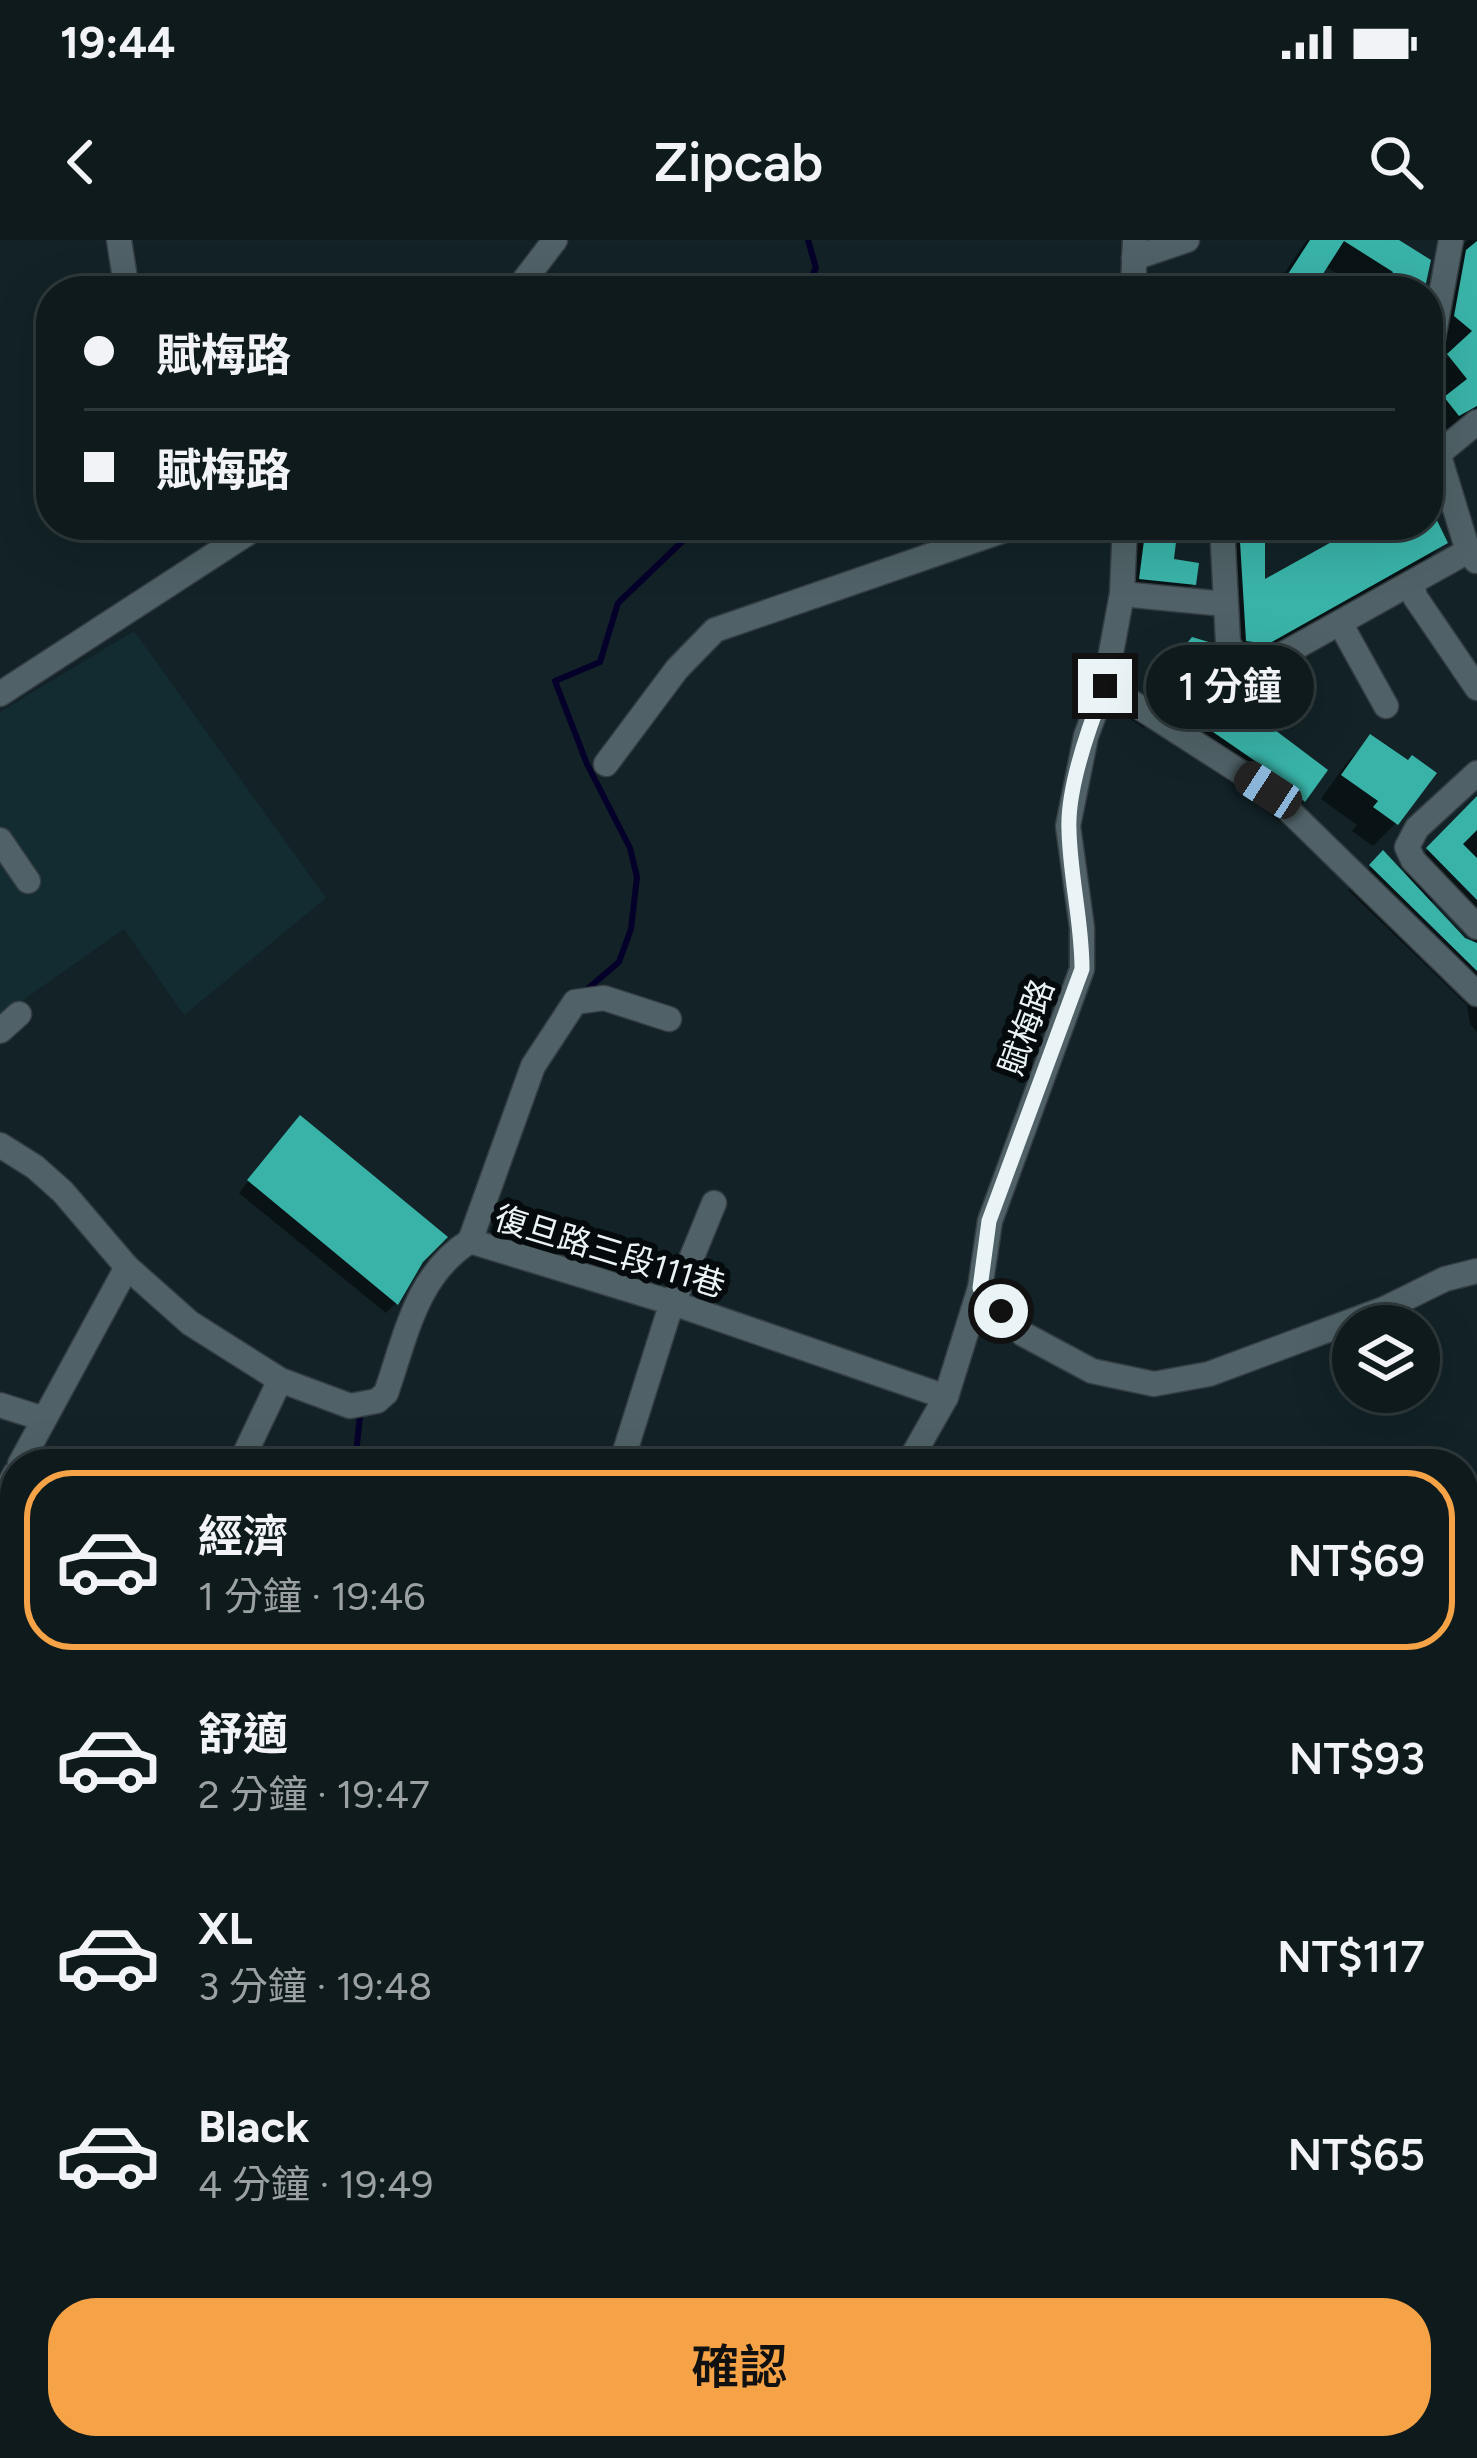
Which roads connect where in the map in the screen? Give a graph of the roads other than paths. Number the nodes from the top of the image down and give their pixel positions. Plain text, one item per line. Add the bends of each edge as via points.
1 (119, 240) edge
2 (555, 240) edge
3 (1187, 240) edge
4 (1451, 240) edge
5 (1134, 249) edge
6 (125, 276) edge
7 (527, 276) edge
8 (1443, 284) edge
9 (1477, 422) edge
10 (1443, 450) edge
11 (1443, 472) edge
12 (237, 540) edge
13 (976, 540) edge
14 (1124, 540) edge
15 (1223, 540) edge
16 (1473, 557) edge
17 (1412, 583) junction
18 (1122, 594) junction
19 (1225, 604) junction
20 (1340, 623) junction
21 (1105, 686) junction
22 (1477, 688) edge
23 (0, 694) edge
24 (1386, 706) dead end
25 (606, 764) dead end
26 (1477, 773) edge
27 (0, 840) edge
28 (28, 881) dead end
29 (1477, 927) edge
30 (1477, 994) edge
31 (669, 1019) dead end
32 (0, 1145) edge
33 (713, 1203) dead end
34 (470, 1241) junction
35 (127, 1267) junction
36 (1477, 1271) edge
37 (980, 1288) junction
38 (673, 1303) junction
39 (280, 1380) junction
40 (946, 1397) junction
41 (0, 1406) edge
42 (44, 1419) junction
43 (28, 1449) edge
44 (247, 1449) edge
45 (626, 1449) edge
46 (917, 1449) edge

1 - 6 street
2 - 7 street
3 - 5 street
4 - 8 street
9 - 10 street
11 - 16 street
12 - 23 street
13 - 25 street via 715,630
14 - 18 street, 賦梅路
15 - 19 street
16 - 17 street
17 - 20 street
17 - 22 street
18 - 19 street
18 - 21 street, 賦梅路
19 - 20 street via 1228,642 1235,656 1253,661 1271,661
20 - 24 street
21 - 30 street via 1268,790
21 - 37 street, 賦梅路 via 1068,826 1082,969 989,1221
26 - 29 street via 1417,827 1407,847
27 - 28 street
31 - 34 street via 604,998 575,1002 532,1066
32 - 35 street, 復旦路三段111巷 via 63,1192
33 - 38 street
34 - 38 street, 復旦路三段111巷
34 - 39 street, 復旦路三段111巷 via 424,1284 386,1393 376,1401 350,1406
35 - 39 street, 復旦路三段111巷 via 190,1323
35 - 42 street
36 - 37 street via 1209,1374 1154,1384 1092,1371 1023,1334
37 - 40 street, 賦梅路
38 - 40 street, 復旦路三段111巷
38 - 45 street
39 - 44 street
40 - 46 street, 賦梅路
41 - 42 street
42 - 43 street

